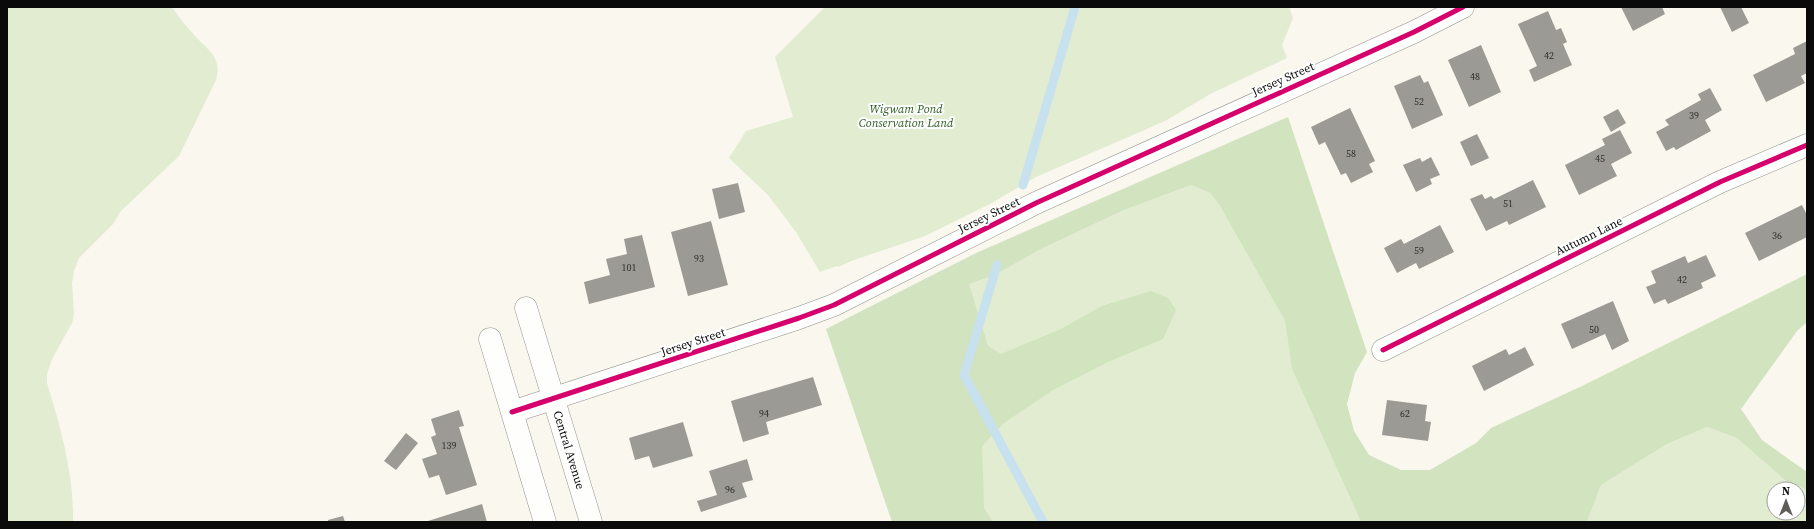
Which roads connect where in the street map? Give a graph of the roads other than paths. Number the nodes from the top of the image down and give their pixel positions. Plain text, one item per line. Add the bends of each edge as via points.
1 (1463, 7) edge
2 (1807, 145) edge
3 (526, 308) dead end
4 (490, 339) dead end
5 (1383, 350) dead end
6 (554, 399) junction
7 (512, 412) junction
8 (545, 522) edge
9 (591, 522) edge

1 - 6 street, Jersey Street via 1414,32 1036,203 834,305
2 - 5 street, Autumn Lane via 1720,182
3 - 6 street, Central Avenue
4 - 7 street
6 - 7 street, Jersey Street
6 - 9 street, Central Avenue
7 - 8 street

